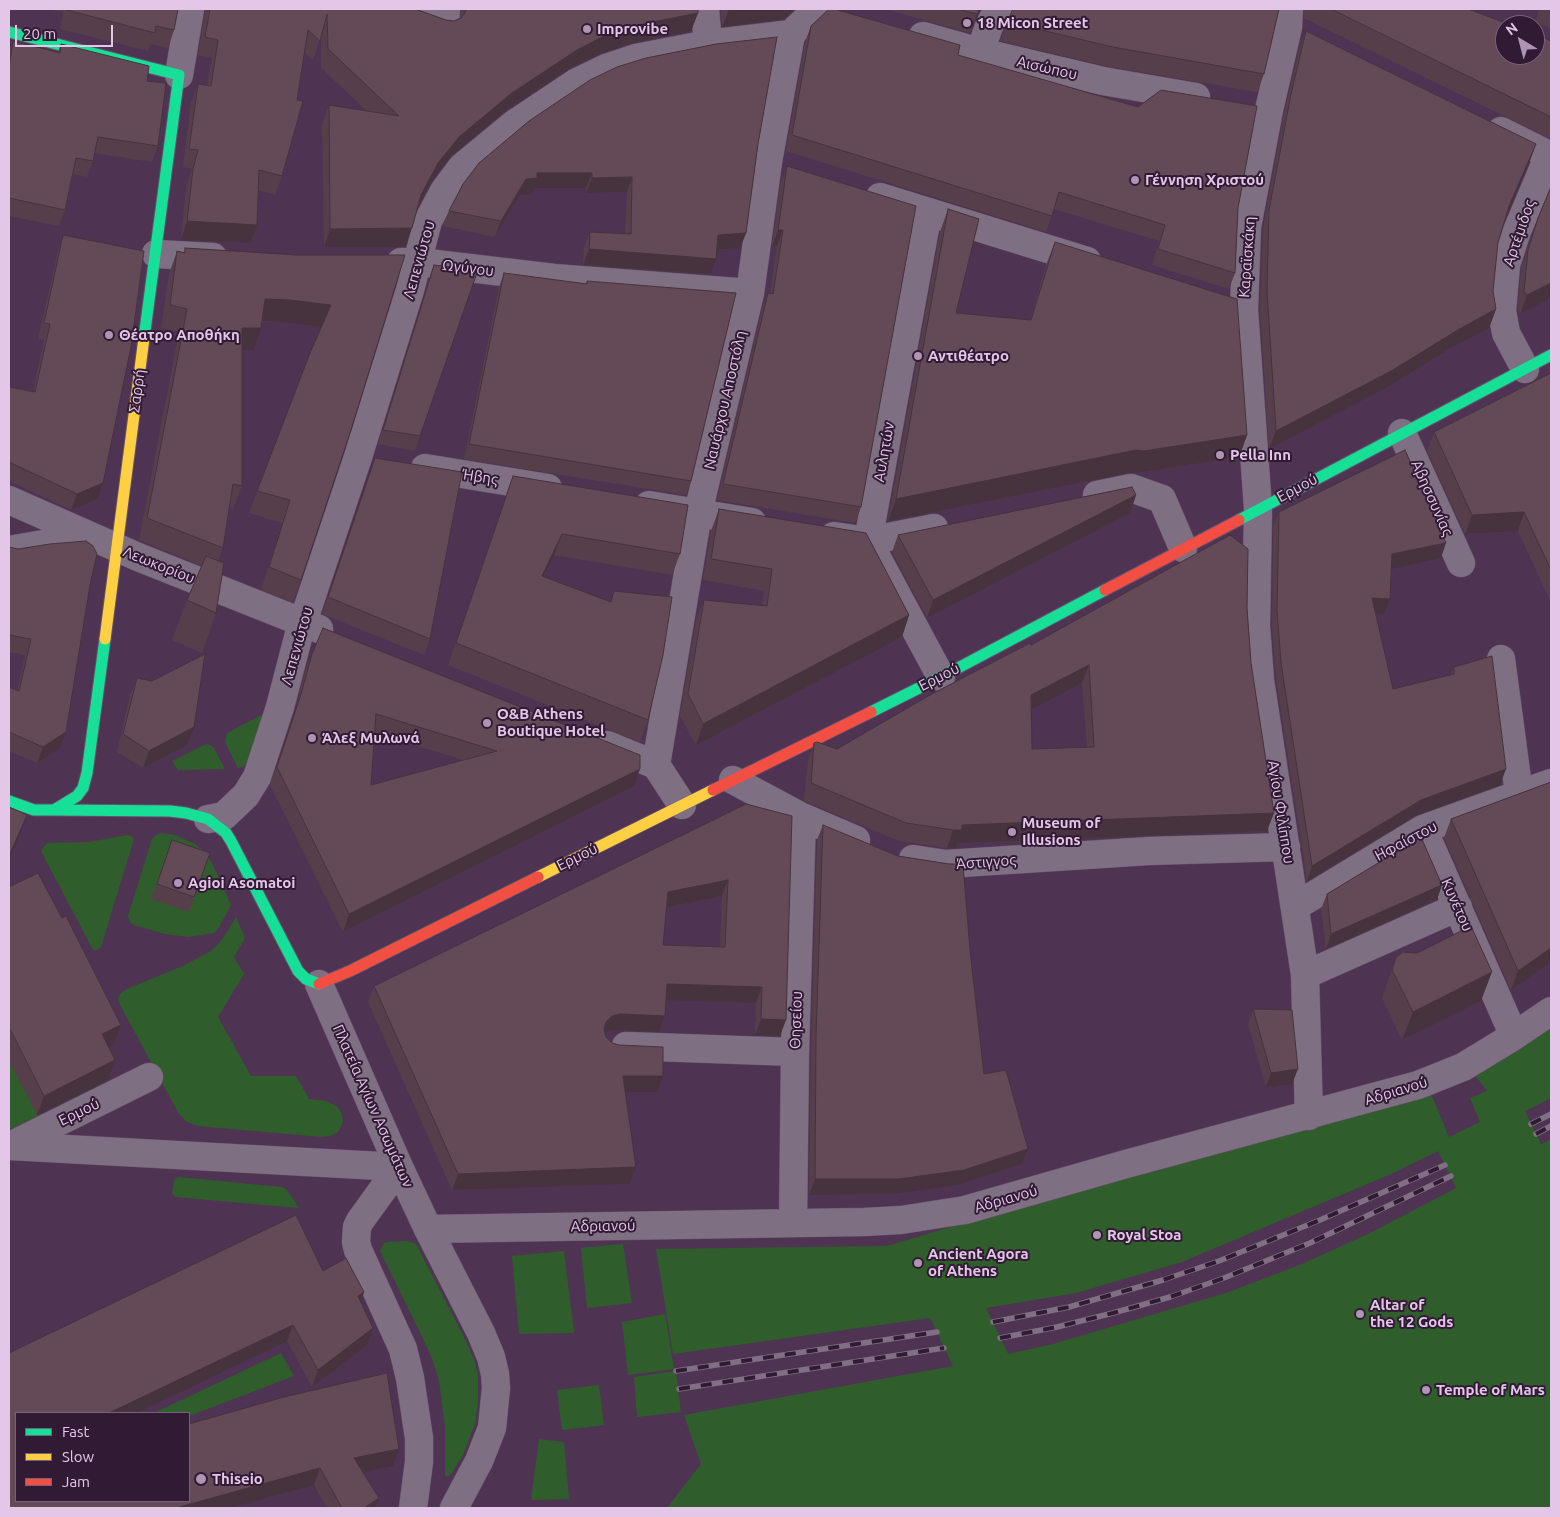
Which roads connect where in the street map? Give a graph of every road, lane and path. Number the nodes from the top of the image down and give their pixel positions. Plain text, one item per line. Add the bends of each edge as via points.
1 (190, 9) edge
2 (404, 9) edge
3 (446, 9) edge
4 (704, 9) edge
5 (998, 9) edge
6 (828, 10) edge
7 (1288, 18) edge
8 (895, 28) edge
9 (9, 32) edge
10 (791, 34) junction
11 (1314, 40) edge
12 (708, 44) junction
13 (980, 52) junction
14 (179, 75) junction
15 (1269, 110) junction
16 (1480, 121) edge
17 (1550, 155) edge
18 (853, 188) edge
19 (928, 212) junction
20 (156, 254) junction
21 (242, 259) edge
22 (380, 262) edge
23 (419, 262) junction
24 (1113, 269) edge
25 (750, 293) junction
26 (1216, 301) edge
27 (1244, 310) junction
28 (1551, 355) edge
29 (1525, 369) junction
30 (1402, 433) junction
31 (358, 457) junction
32 (572, 492) edge
33 (9, 500) edge
34 (621, 500) edge
35 (1073, 500) edge
36 (1258, 509) junction
37 (698, 513) junction
38 (956, 524) edge
39 (774, 526) edge
40 (811, 532) edge
41 (88, 536) junction
42 (868, 542) junction
43 (116, 548) junction
44 (1182, 548) junction
45 (9, 550) edge
46 (1461, 563) dead end
47 (303, 622) junction
48 (339, 637) edge
49 (1501, 659) dead end
50 (941, 677) junction
51 (584, 736) edge
52 (656, 766) junction
53 (86, 773) junction
54 (733, 780) junction
55 (1551, 783) edge
56 (95, 786) dead end
57 (1519, 794) junction
58 (119, 800) dead end
59 (9, 801) edge
60 (682, 805) junction
61 (49, 810) junction
62 (208, 811) junction
63 (802, 817) junction
64 (1423, 828) junction
65 (1286, 847) junction
66 (254, 860) dead end
67 (1296, 906) junction
68 (1458, 907) junction
69 (314, 974) junction
70 (1305, 975) junction
71 (1551, 1011) edge
72 (1514, 1036) junction
73 (614, 1046) edge
74 (795, 1052) junction
75 (149, 1077) dead end
76 (1309, 1116) junction
77 (9, 1146) edge
78 (399, 1167) junction
79 (792, 1223) junction
80 (428, 1229) junction
81 (413, 1508) edge
82 (454, 1508) edge

1 - 14 street, Σαρρή
2 - 3 street via 445,24
4 - 12 street
5 - 13 street
6 - 10 street
7 - 11 street
7 - 15 street, Καραϊσκάκη
8 - 13 street, Αισώπου
9 - 14 street
10 - 12 street, Λεπενιώτου
10 - 25 street, Ναυάρχου Αποστόλη via 778,165
12 - 23 street, Λεπενιώτου via 636,58 606,68 577,82 514,124 462,167 444,190 428,222
13 - 15 street, Αισώπου via 1103,81
14 - 20 street, Σαρρή
15 - 27 street, Καραϊσκάκη via 1247,228
16 - 17 street
17 - 29 street, Αρτέμιδος via 1506,265 1502,311 1506,333
18 - 19 street
19 - 24 street
19 - 42 street, Αυλητών
20 - 21 street
20 - 43 street, Σαρρή
22 - 23 street, Ωγύγου
23 - 25 street, Ωγύγου via 554,278
23 - 31 street, Λεπενιώτου
25 - 37 street, Ναυάρχου Αποστόλη
26 - 27 street
27 - 36 street, Καραϊσκάκη
28 - 29 street, Ερμού
29 - 30 street, Ερμού
30 - 36 street, Ερμού
30 - 46 street, Αβησσυνίας
31 - 32 street, Ήβης
31 - 47 street, Λεπενιώτου
33 - 41 street, Λεωκορίου
34 - 37 street
35 - 44 street via 1131,488 1162,499
36 - 44 street, Ερμού
36 - 65 street, Αγίου Φιλίππου via 1256,626 1260,680
37 - 39 street
37 - 52 street, Ναυάρχου Αποστόλη
38 - 42 street
40 - 42 street
41 - 43 street, Λεωκορίου
41 - 45 street
42 - 50 street
43 - 47 street, Λεωκορίου
43 - 53 street, Σαρρή
44 - 50 street, Ερμού
47 - 48 street, Λεωκορίου
47 - 62 street, Λεπενιώτου via 257,777 246,795
49 - 57 street
50 - 54 street, Ερμού
51 - 52 street
52 - 60 street
53 - 56 street
53 - 61 street via 77,796
54 - 60 street, Ερμού
54 - 63 street, Άστιγγος
55 - 57 street, Ηφαίστου
57 - 64 street, Ηφαίστου
58 - 62 street
59 - 61 street via 23,807
60 - 69 street, Ερμού via 350,971
61 - 62 street
62 - 66 street via 240,833
62 - 69 street via 231,842 298,971 306,979
63 - 65 street, Άστιγγος via 895,856 946,864 1149,851
63 - 74 street, Θησείου
64 - 67 street, Ηφαίστου
64 - 68 street, Κυνέτου
65 - 67 street, Αγίου Φιλίππου
67 - 70 street, Αγίου Φιλίππου
68 - 70 street
68 - 72 street, Κυνέτου
69 - 78 street, Πλατεία Αγίων Ασωμάτων
70 - 76 street, Αγίου Φιλίππου
71 - 72 street, Αδριανού
72 - 76 street, Αδριανού via 1444,1076
73 - 74 street
74 - 79 street, Θησείου
75 - 77 street, Ερμού
76 - 79 street, Αδριανού via 965,1210 901,1220
77 - 78 street
78 - 80 street, Πλατεία Αγίων Ασωμάτων
78 - 81 street via 360,1221 356,1242 403,1349 410,1378 419,1438
79 - 80 street, Αδριανού
80 - 82 street, Πλατεία Αγίων Ασωμάτων via 481,1333 495,1374 492,1428

